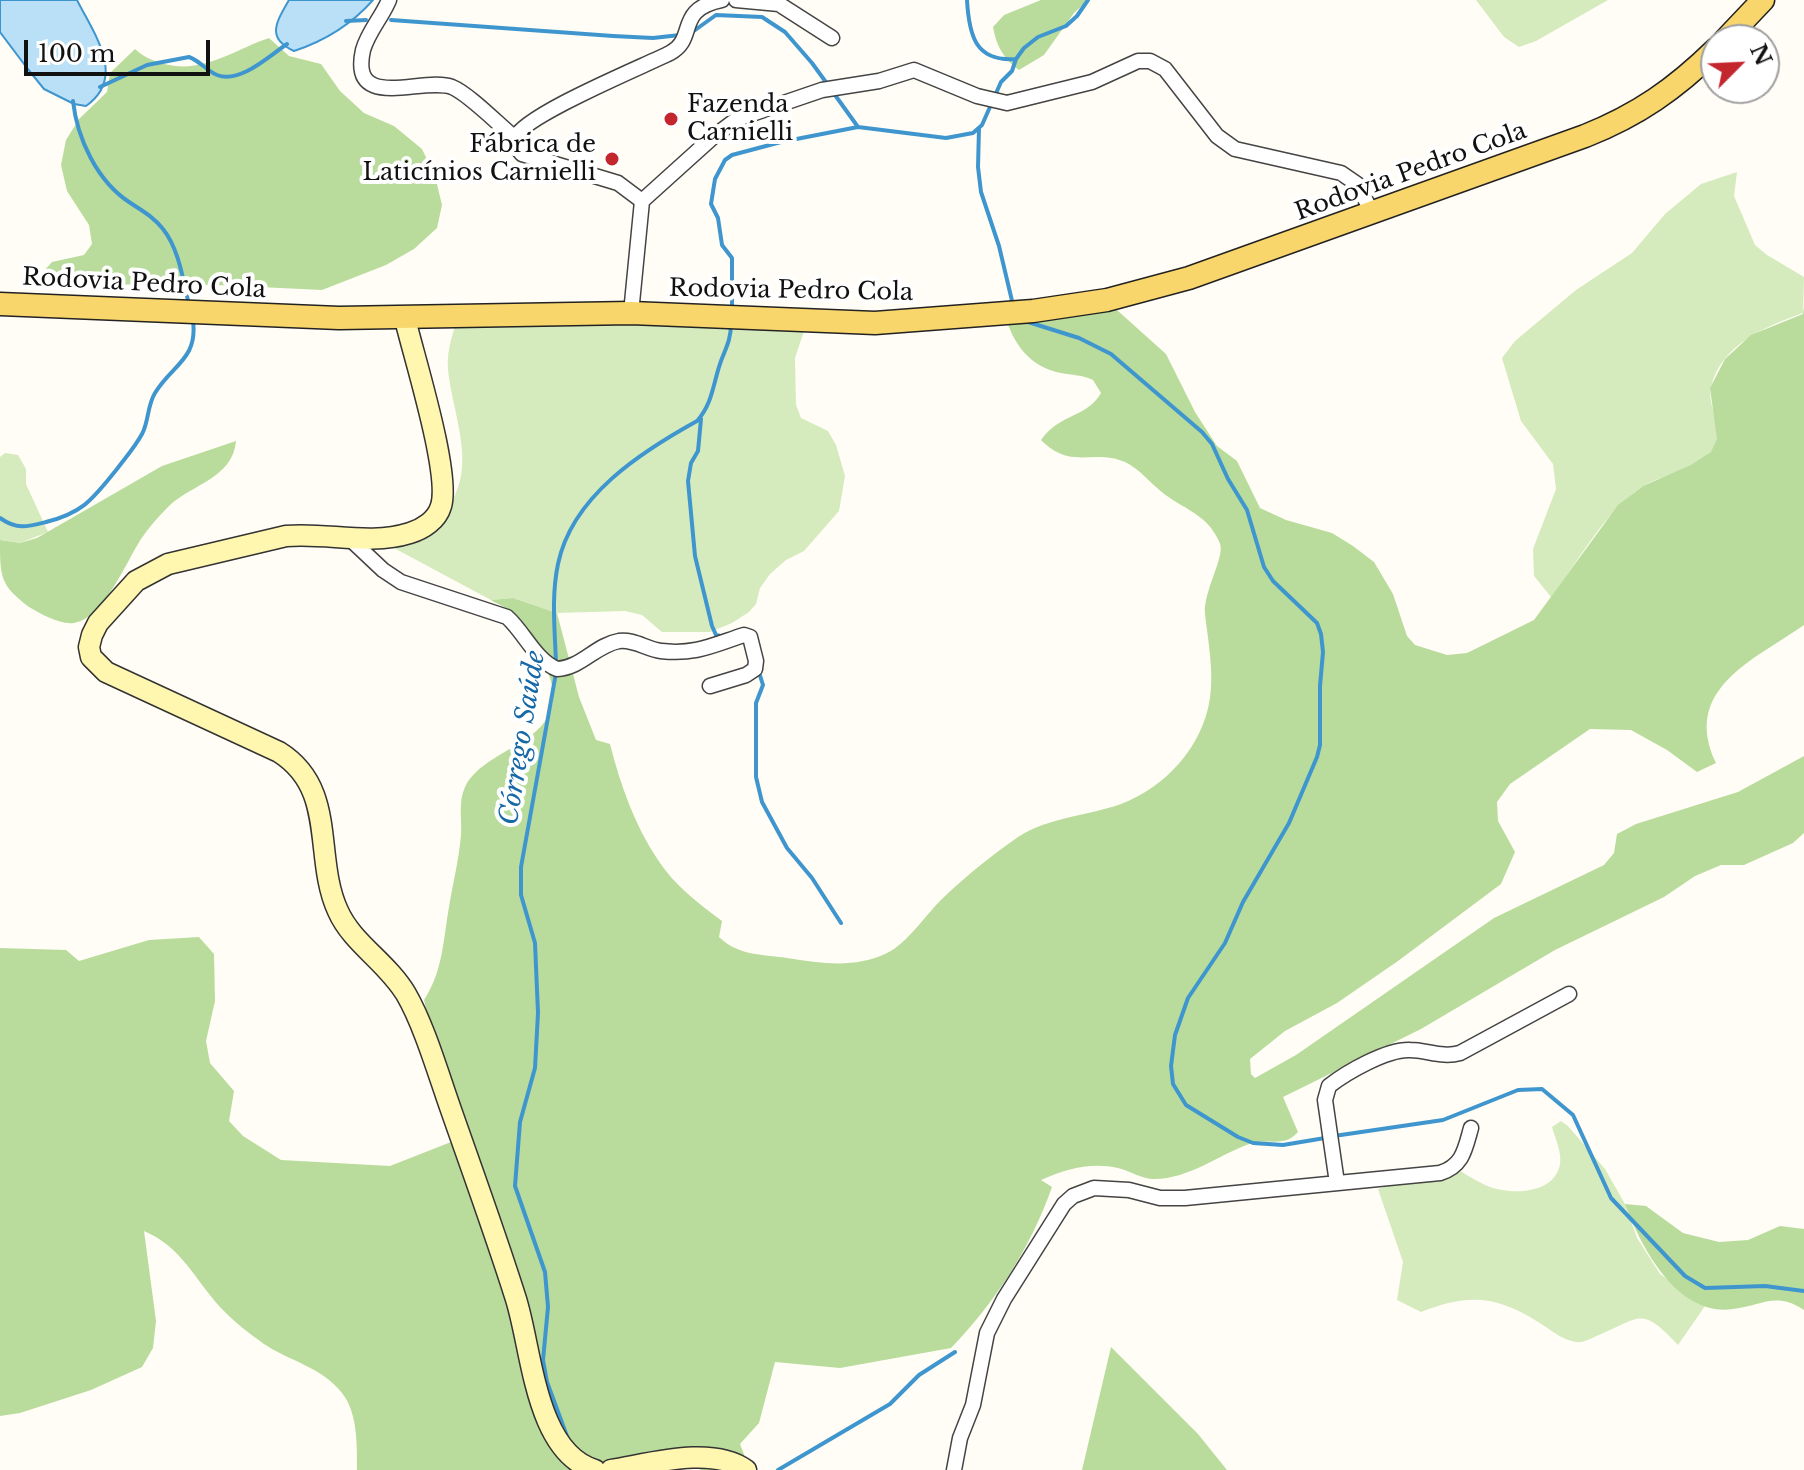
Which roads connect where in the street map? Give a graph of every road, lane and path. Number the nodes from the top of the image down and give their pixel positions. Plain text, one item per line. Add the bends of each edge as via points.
1 (389, 0) edge
2 (722, 0) edge
3 (736, 0) edge
4 (1763, 0) edge
5 (1740, 24) edge
6 (832, 38) dead end
7 (1700, 63) edge
8 (515, 138) junction
9 (642, 201) junction
10 (1373, 214) junction
11 (0, 304) edge
12 (631, 313) junction
13 (405, 319) junction
14 (349, 538) junction
15 (710, 686) dead end
16 (1569, 994) dead end
17 (1471, 1128) dead end
18 (1337, 1183) junction
19 (593, 1470) edge
20 (611, 1470) edge
21 (746, 1470) edge
22 (954, 1470) edge

1 - 8 street via 363,50 366,79 385,88 450,86
2 - 8 street via 697,10 684,40 671,52 538,118
3 - 6 street via 779,4
4 - 5 main road
7 - 10 main road, Rodovia Pedro Cola via 1662,97 1612,126
8 - 9 street via 522,154 618,183
9 - 10 street via 737,119 822,90 914,70 992,100 1017,103 1150,61 1165,69 1226,143 1341,173 1357,184
9 - 12 street
10 - 12 main road, Rodovia Pedro Cola via 1189,278 1074,306 875,323
11 - 13 main road, Rodovia Pedro Cola
12 - 13 main road, Rodovia Pedro Cola
13 - 14 street via 442,474 441,509 426,526 410,533
14 - 15 street via 401,582 507,617 557,669 620,641 678,652 750,637 755,669
14 - 19 street via 286,536 168,564 136,581 98,623 91,657 106,672 279,752 302,770 318,810 337,909 347,928 408,996 426,1043 516,1299 543,1408 566,1449
16 - 18 street via 1460,1053 1398,1051 1329,1086 1325,1100
17 - 18 street via 1460,1162 1450,1170
18 - 22 street via 1185,1198 1094,1188 1073,1196 987,1333
20 - 21 street via 696,1457

